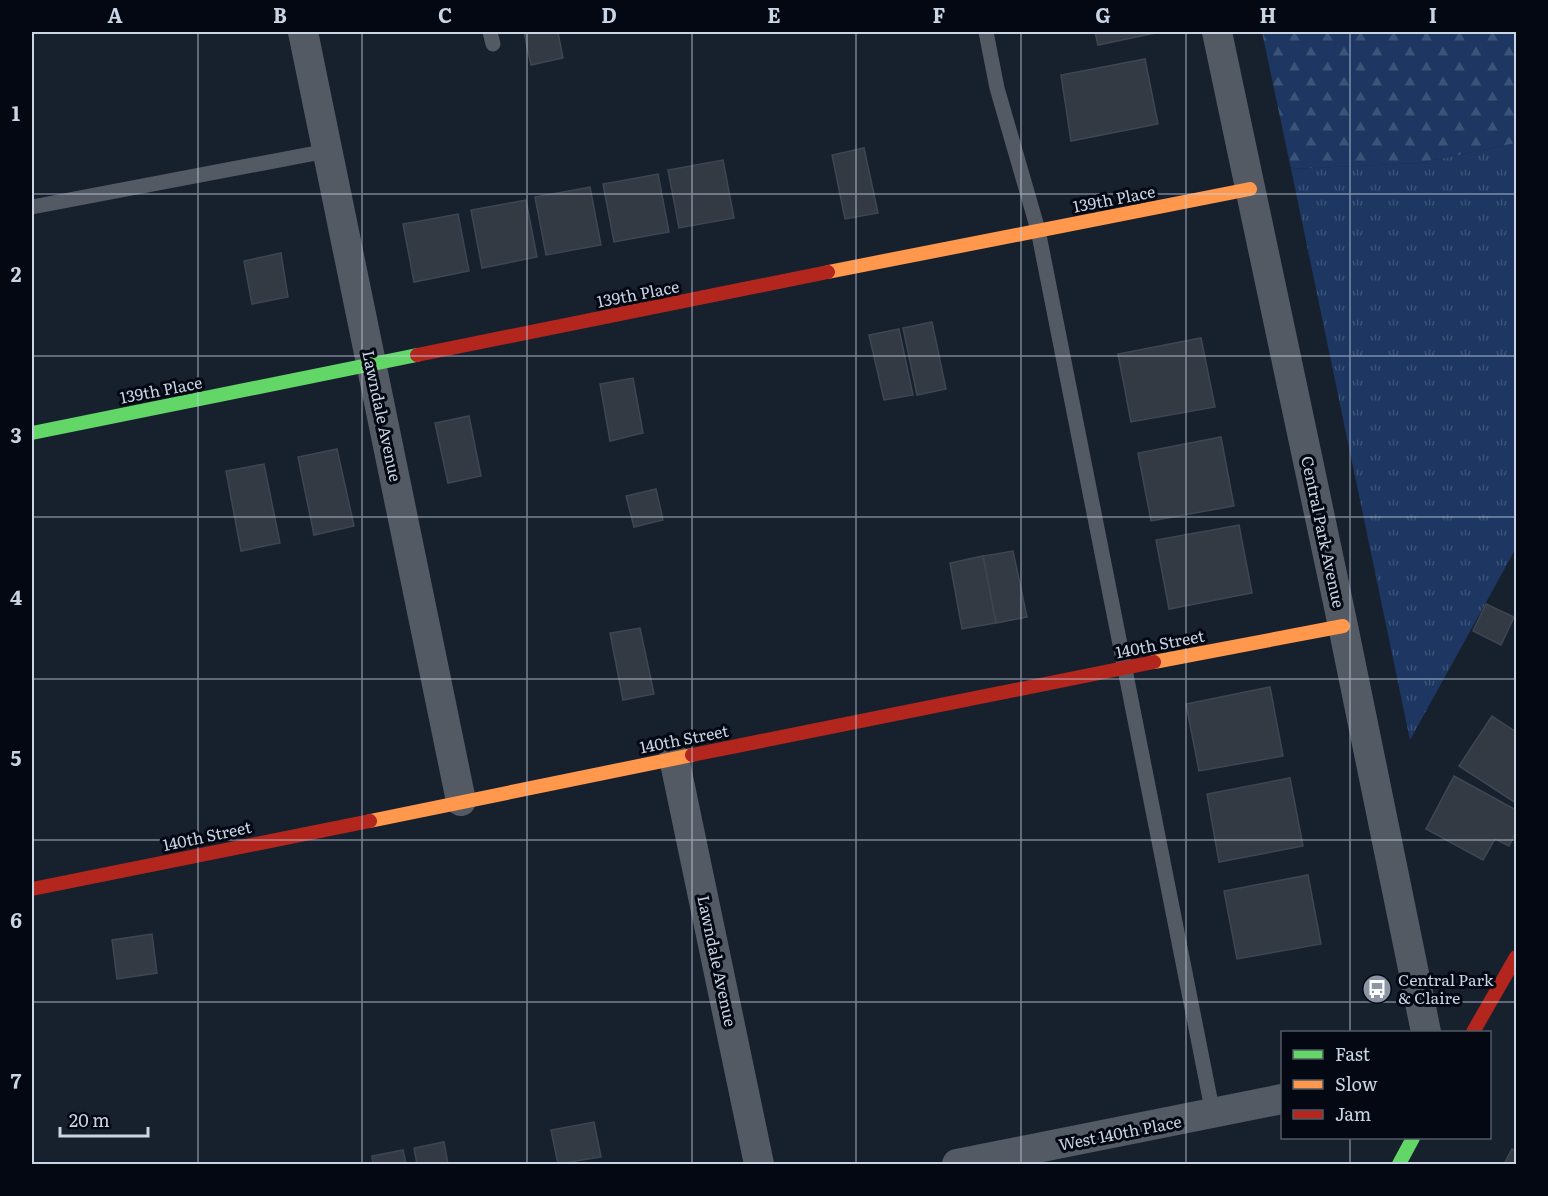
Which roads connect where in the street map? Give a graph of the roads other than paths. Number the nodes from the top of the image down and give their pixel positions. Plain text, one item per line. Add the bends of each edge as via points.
1 (303, 32) edge
2 (986, 32) edge
3 (1217, 32) edge
4 (327, 151) junction
5 (1250, 189) junction
6 (32, 207) edge
7 (1038, 230) junction
8 (372, 365) junction
9 (32, 433) edge
10 (1343, 626) junction
11 (1125, 668) junction
12 (674, 758) junction
13 (461, 801) junction
14 (32, 889) edge
15 (1516, 957) edge
16 (1426, 1031) edge
17 (1474, 1031) edge
18 (1281, 1099) edge
19 (1213, 1114) junction
20 (1412, 1139) edge
21 (759, 1164) edge
22 (957, 1164) edge
23 (1399, 1164) edge

1 - 4 street, Lawndale Avenue
2 - 7 lane via 997,88
3 - 5 street, Central Park Avenue
4 - 6 lane
4 - 8 street, Lawndale Avenue
5 - 7 street, 139th Place
5 - 10 street, Central Park Avenue
7 - 8 street, 139th Place
7 - 11 lane
8 - 9 street, 139th Place
8 - 13 street, Lawndale Avenue
10 - 11 street, 140th Street
10 - 16 street, Central Park Avenue
11 - 12 street, 140th Street
11 - 19 lane
12 - 13 street, 140th Street
12 - 21 street, Lawndale Avenue
13 - 14 street, 140th Street
15 - 17 street
18 - 19 street, West 140th Place
19 - 22 street, West 140th Place
20 - 23 street

